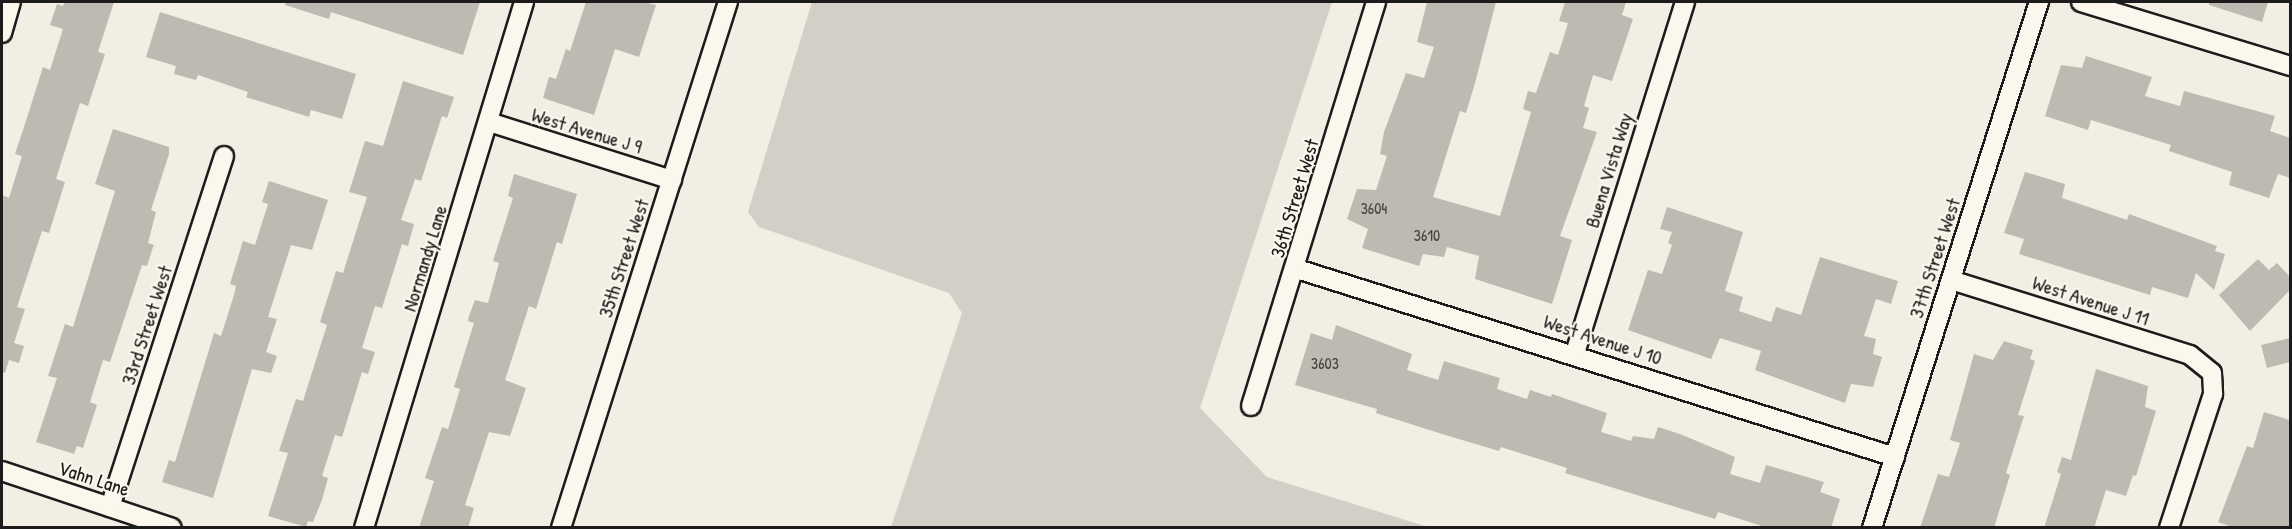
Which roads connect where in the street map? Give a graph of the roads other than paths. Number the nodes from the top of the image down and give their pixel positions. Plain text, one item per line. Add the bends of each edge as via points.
1 (11, 2) edge
2 (524, 2) edge
3 (728, 2) edge
4 (1376, 2) edge
5 (1685, 2) edge
6 (2039, 2) edge
7 (2081, 2) edge
8 (2, 33) edge
9 (2290, 66) edge
10 (489, 122) junction
11 (224, 156) dead end
12 (672, 180) junction
13 (1297, 269) junction
14 (1951, 280) junction
15 (1575, 353) junction
16 (1251, 406) dead end
17 (1895, 457) junction
18 (2, 471) edge
19 (110, 507) junction
20 (172, 528) edge
21 (364, 528) edge
22 (561, 528) edge
23 (1872, 528) edge
24 (2169, 528) edge

1 - 8 street
2 - 10 street, Normandy Lane
3 - 12 street, 35th Street West
4 - 13 street, 36th Street West
5 - 15 street, Buena Vista Way
6 - 14 street, 37th Street West
7 - 9 street
10 - 12 street, West Avenue J 9
10 - 21 street, Normandy Lane
11 - 19 street, 33rd Street West
12 - 22 street, 35th Street West
13 - 15 street, West Avenue J 10
13 - 16 street, 36th Street West
14 - 17 street, 37th Street West
14 - 24 street, West Avenue J 11 via 2190,355 2212,373 2212,394
15 - 17 street, West Avenue J 10
17 - 23 street, 37th Street West
18 - 19 street, Vahn Lane
19 - 20 street, Vahn Lane

